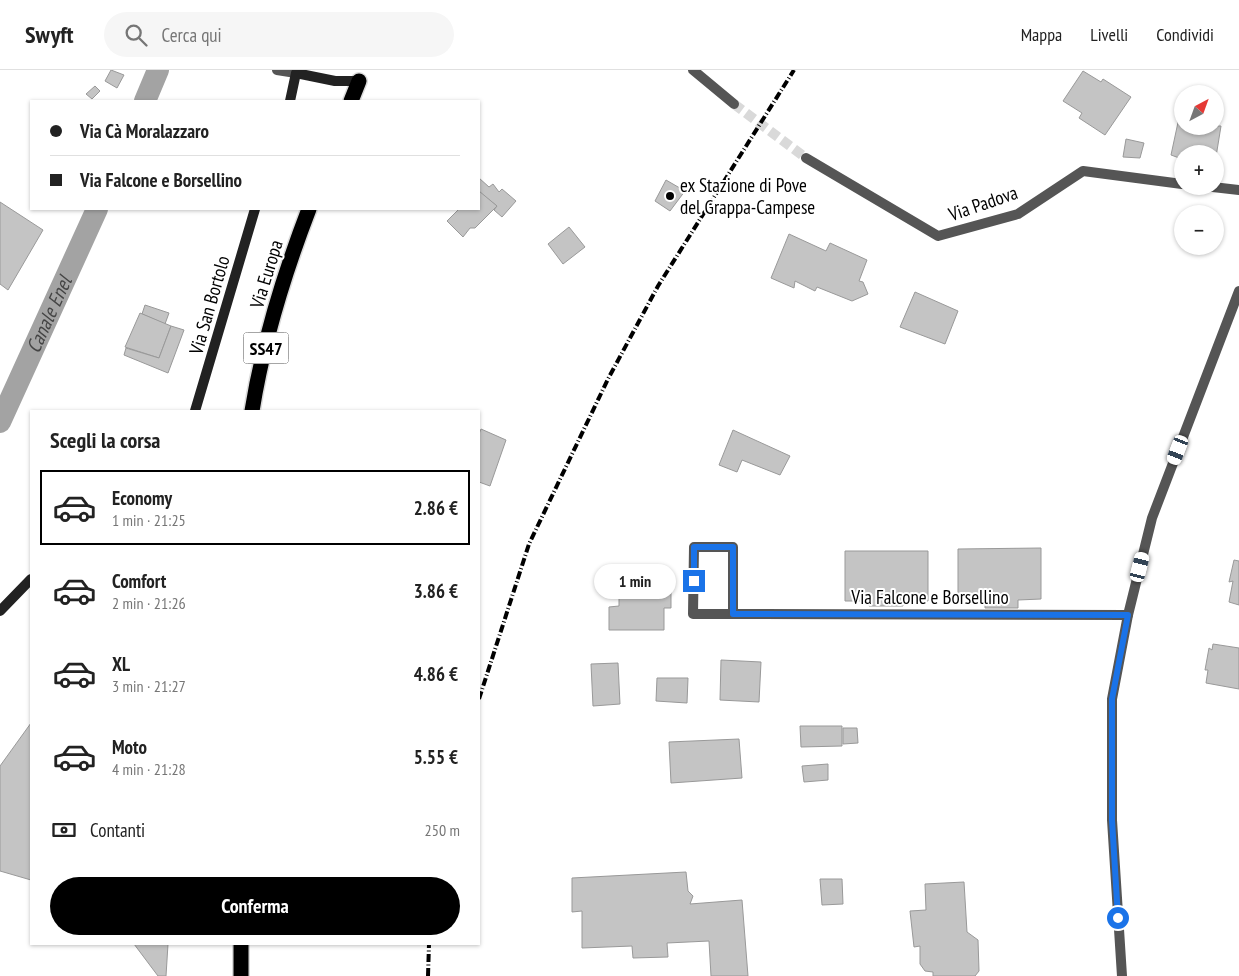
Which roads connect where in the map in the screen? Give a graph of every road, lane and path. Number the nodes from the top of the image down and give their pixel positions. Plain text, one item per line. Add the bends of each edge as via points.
1 (277, 70) edge
2 (693, 70) edge
3 (296, 73) junction
4 (325, 75) edge
5 (359, 82) joint
6 (290, 100) edge
7 (351, 100) edge
8 (734, 104) tunnel mouth
9 (806, 158) tunnel mouth
10 (1174, 183) edge
11 (1224, 188) edge
12 (1239, 190) edge
13 (255, 210) edge
14 (309, 210) edge
15 (1239, 291) edge
16 (195, 410) edge
17 (252, 410) edge
18 (30, 580) edge
19 (0, 612) edge
20 (733, 614) junction
21 (1128, 615) junction
22 (241, 945) edge
23 (241, 976) edge
24 (1122, 976) edge

1 - 3 street
2 - 8 street
3 - 4 street
3 - 6 street
4 - 5 street
5 - 7 highway
9 - 10 street, Via Padova via 938,236 1018,214 1084,171
11 - 12 street
13 - 16 street, Via San Bortolo
14 - 17 highway, Via Europa / SS47 via 282,285
15 - 21 street via 1152,518
18 - 19 street
20 - 20 street, Via Falcone e Borsellino via 733,547 694,547 693,614
20 - 21 street, Via Falcone e Borsellino
21 - 24 street via 1112,699 1112,820
22 - 23 highway

